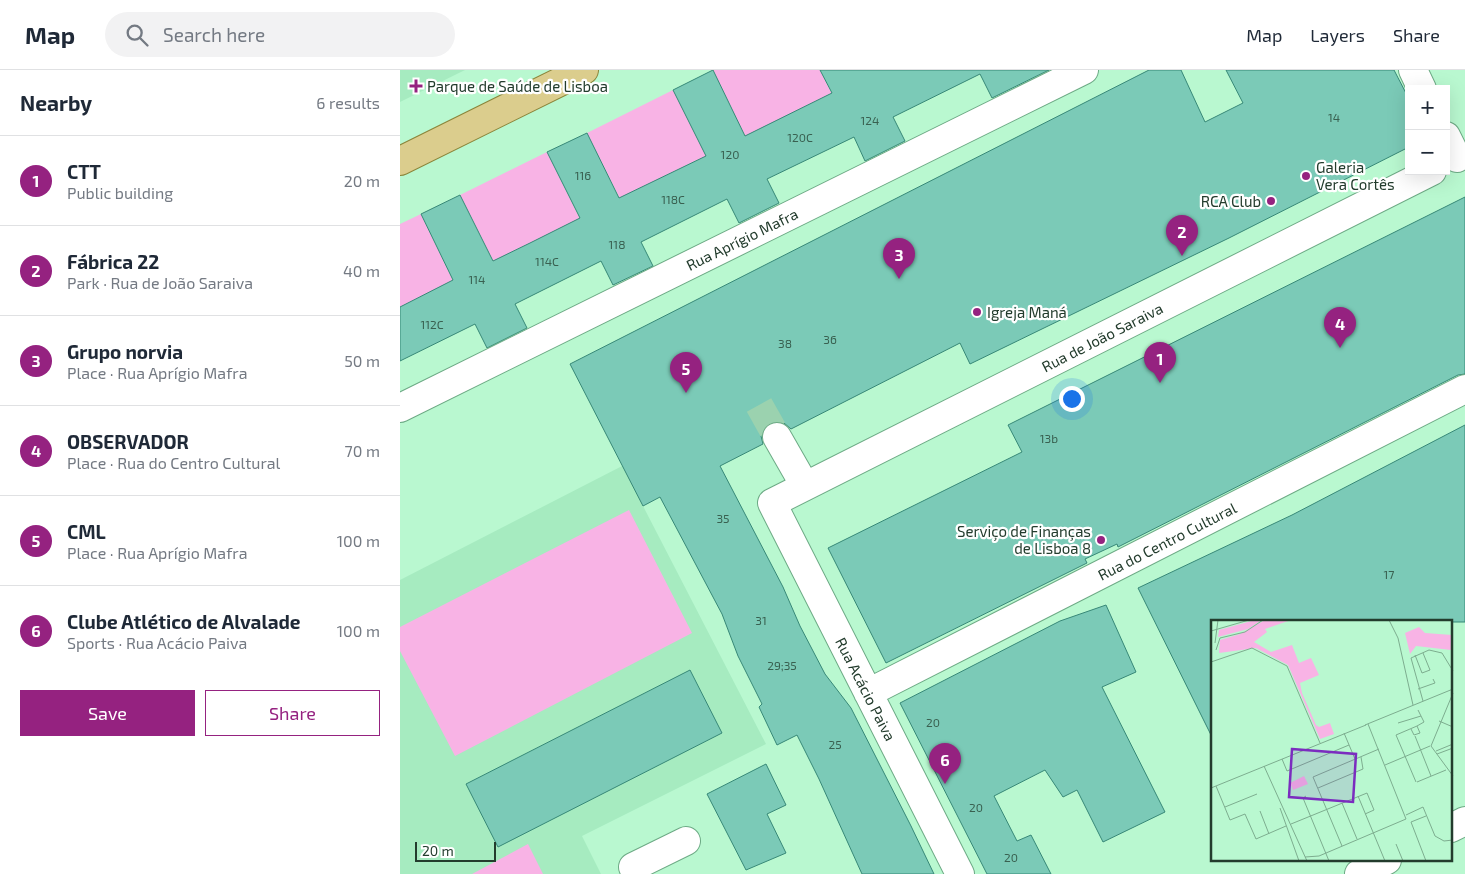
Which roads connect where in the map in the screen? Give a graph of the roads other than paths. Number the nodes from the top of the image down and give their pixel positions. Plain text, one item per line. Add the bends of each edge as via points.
1 (584, 70) edge
2 (1084, 70) edge
3 (1413, 70) edge
4 (1420, 85) edge
5 (400, 161) edge
6 (1424, 175) edge
7 (1465, 389) edge
8 (400, 408) edge
9 (777, 437) tunnel mouth
10 (806, 486) junction
11 (772, 503) joint
12 (868, 693) junction
13 (1465, 821) edge
14 (1452, 828) edge
15 (686, 841) dead end
16 (1383, 862) edge
17 (636, 874) edge
18 (960, 874) edge
19 (1359, 874) edge

1 - 5 main road
2 - 8 street, Rua Aprígio Mafra
3 - 4 street
6 - 10 street, Rua de João Saraiva
7 - 12 street, Rua do Centro Cultural
9 - 10 street
10 - 11 street, Rua de João Saraiva
11 - 12 street, Rua Acácio Paiva
12 - 18 street, Rua Acácio Paiva
13 - 14 street
15 - 17 street via 633,867
16 - 19 street

